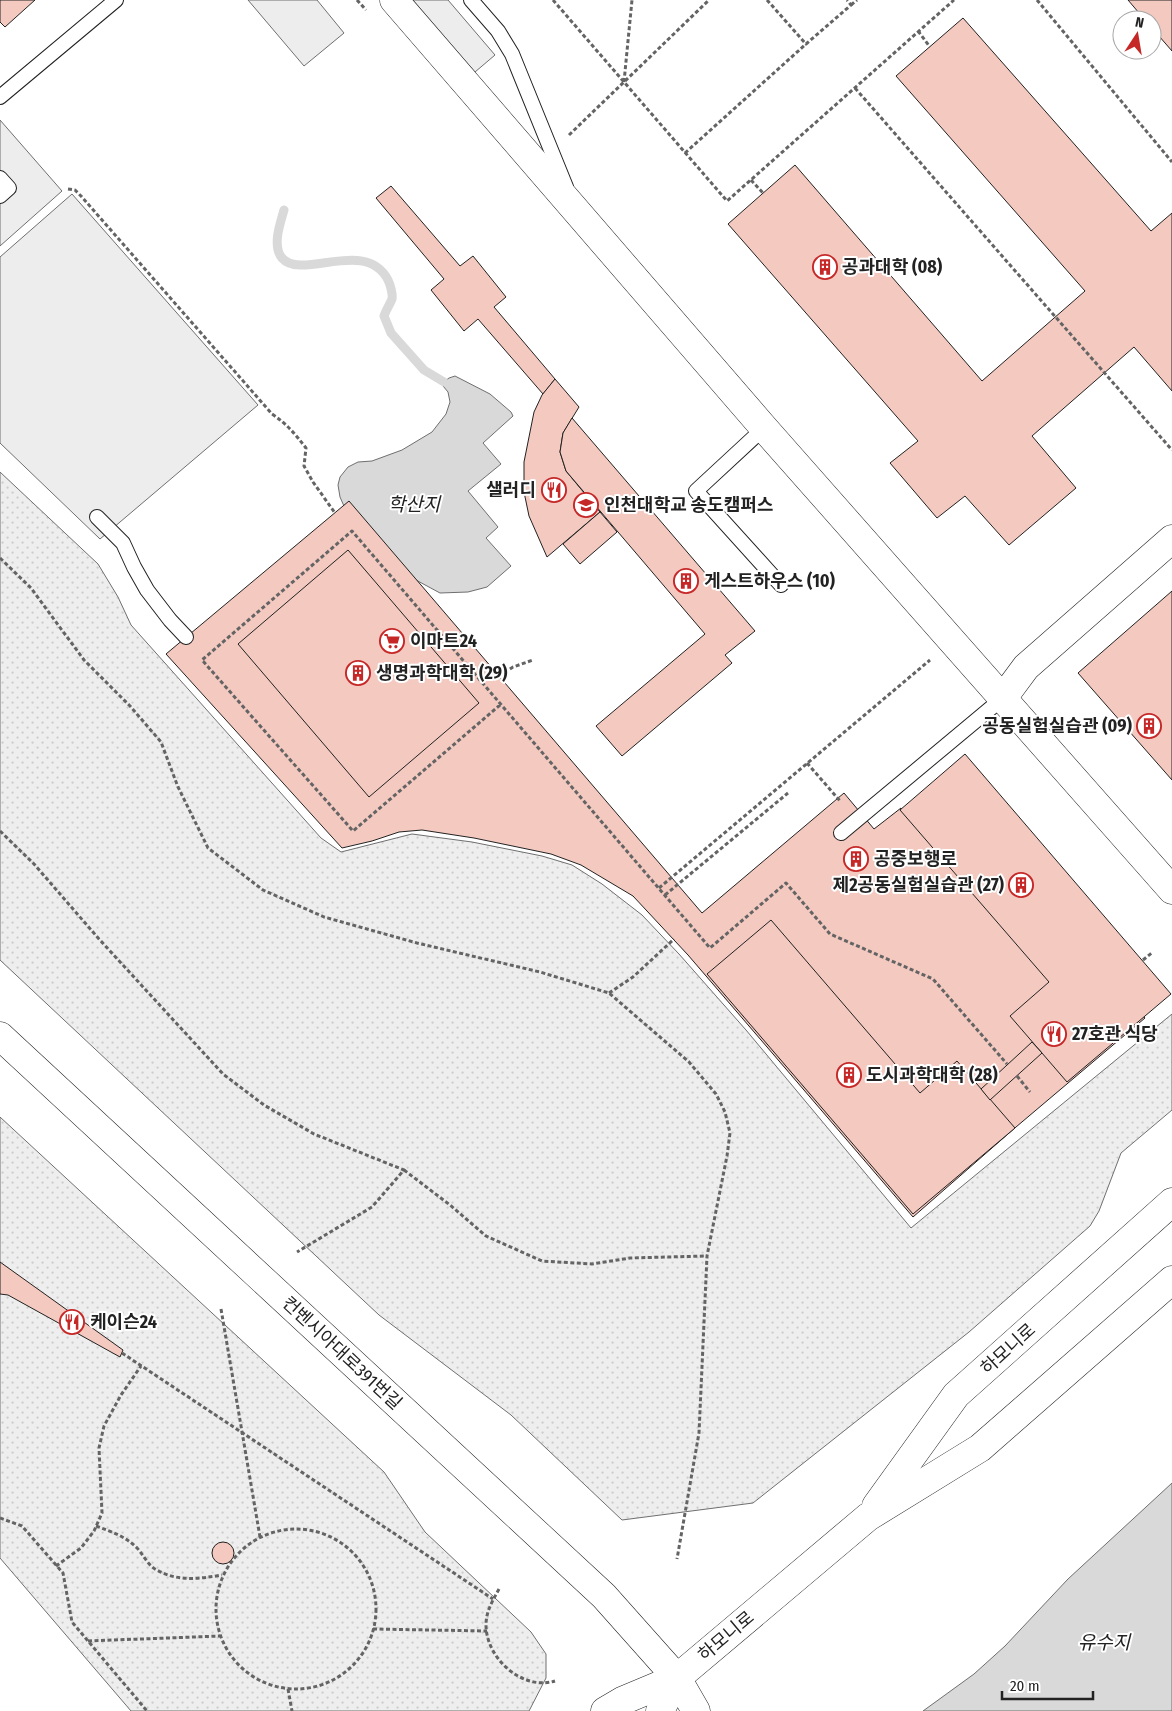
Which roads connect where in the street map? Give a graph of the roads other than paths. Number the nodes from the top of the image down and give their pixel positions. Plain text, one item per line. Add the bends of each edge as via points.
1 (116, 0) edge
2 (394, 0) edge
3 (471, 0) edge
4 (0, 97) edge
5 (0, 178) edge
6 (0, 196) edge
7 (574, 208) junction
8 (764, 428) junction
9 (97, 517) dead end
10 (1172, 539) edge
11 (781, 585) dead end
12 (186, 637) dead end
13 (1003, 698) junction
14 (841, 833) dead end
15 (1172, 890) edge
16 (0, 1036) edge
17 (1172, 1202) edge
18 (1172, 1280) edge
19 (868, 1517) junction
20 (676, 1678) junction
21 (605, 1711) edge
22 (660, 1711) edge
23 (696, 1711) edge

1 - 4 lane
2 - 7 street
3 - 7 lane via 498,31 512,54
5 - 6 lane via 9,188
7 - 8 street
8 - 11 lane via 696,490
8 - 13 street
9 - 12 lane via 123,543 147,590
10 - 13 street via 1026,667
13 - 14 lane
13 - 15 street
16 - 20 street, 컨벤시아대로391번길 via 604,1596
17 - 19 street, 하모니로 via 956,1395
18 - 19 street, 하모니로 via 980,1448
19 - 20 street, 하모니로
20 - 21 street, 하모니로
20 - 22 street, 하모니로
20 - 23 street, 컨벤시아대로391번길

